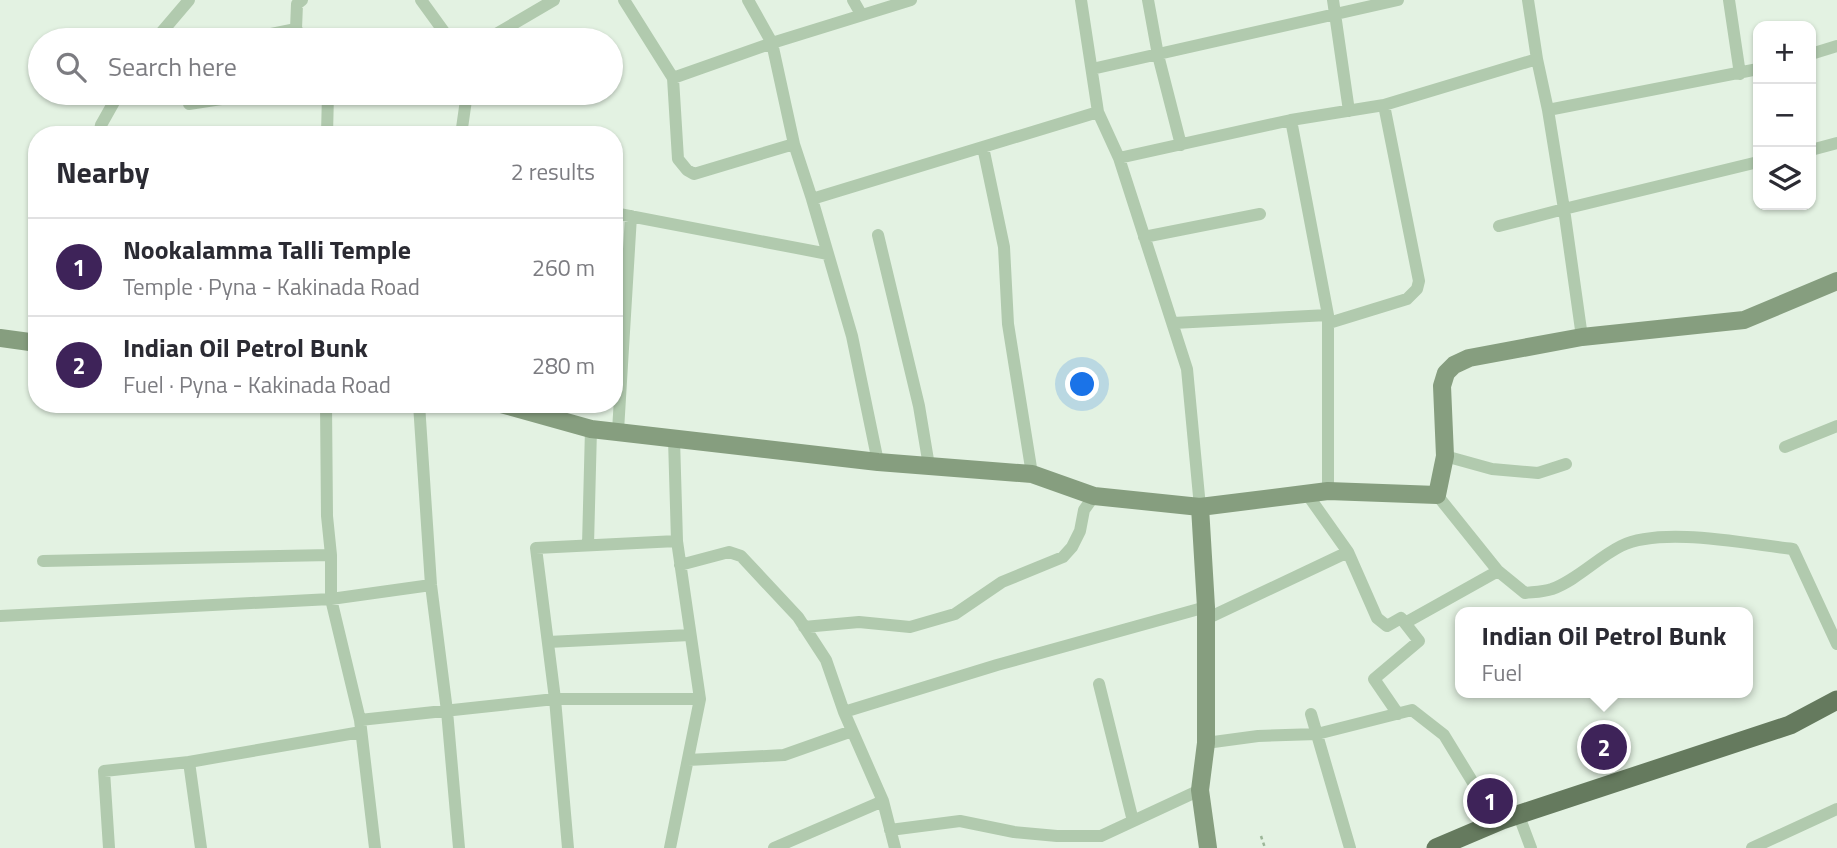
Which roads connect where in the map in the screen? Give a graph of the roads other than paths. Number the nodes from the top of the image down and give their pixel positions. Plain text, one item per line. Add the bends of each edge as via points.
1 (189, 0) edge
2 (302, 0) edge
3 (421, 0) edge
4 (554, 0) edge
5 (624, 0) edge
6 (748, 0) edge
7 (853, 0) edge
8 (911, 0) edge
9 (1081, 0) edge
10 (1148, 0) edge
11 (1333, 0) edge
12 (1398, 0) edge
13 (1528, 0) edge
14 (1729, 0) edge
15 (861, 14) junction
16 (1336, 15) junction
17 (165, 28) edge
18 (296, 28) edge
19 (441, 28) edge
20 (506, 28) edge
21 (772, 43) junction
22 (1837, 46) edge
23 (1816, 52) edge
24 (1158, 55) junction
25 (1537, 59) junction
26 (1092, 69) junction
27 (1753, 70) edge
28 (1740, 74) junction
29 (673, 78) junction
30 (113, 105) edge
31 (328, 105) edge
32 (462, 105) edge
33 (1384, 105) junction
34 (1548, 110) junction
35 (1349, 111) junction
36 (1098, 112) junction
37 (1291, 120) junction
38 (102, 126) edge
39 (327, 126) edge
40 (461, 126) edge
41 (794, 144) junction
42 (1837, 144) edge
43 (1181, 145) junction
44 (983, 147) junction
45 (1816, 149) edge
46 (1119, 158) junction
47 (1753, 163) edge
48 (812, 199) junction
49 (1564, 209) junction
50 (1260, 214) dead end
51 (623, 215) edge
52 (631, 216) junction
53 (1499, 226) dead end
54 (878, 234) dead end
55 (1144, 237) junction
56 (828, 254) junction
57 (1837, 281) edge
58 (623, 288) edge
59 (1328, 319) junction
60 (1173, 323) junction
61 (1582, 337) junction
62 (0, 338) edge
63 (28, 342) edge
64 (326, 413) edge
65 (420, 413) edge
66 (533, 413) edge
67 (618, 413) edge
68 (1837, 426) edge
69 (591, 429) junction
70 (618, 431) junction
71 (674, 439) junction
72 (1784, 447) dead end
73 (1445, 456) junction
74 (878, 462) junction
75 (1566, 464) dead end
76 (929, 467) junction
77 (1032, 474) junction
78 (1328, 491) junction
79 (1307, 494) junction
80 (1437, 495) junction
81 (1094, 496) junction
82 (1200, 507) junction
83 (677, 541) junction
84 (588, 545) junction
85 (1348, 552) junction
86 (331, 555) junction
87 (43, 561) dead end
88 (680, 565) junction
89 (1498, 571) junction
90 (431, 585) junction
91 (331, 599) junction
92 (1206, 613) junction
93 (0, 616) edge
94 (1405, 623) junction
95 (804, 627) junction
96 (690, 635) junction
97 (548, 642) junction
98 (1837, 644) edge
99 (1099, 684) dead end
100 (555, 699) junction
101 (700, 699) junction
102 (1837, 700) edge
103 (447, 711) junction
104 (845, 712) junction
105 (1311, 714) dead end
106 (1398, 714) junction
107 (361, 726) junction
108 (852, 731) junction
109 (1317, 734) junction
110 (1206, 743) junction
111 (688, 761) junction
112 (189, 762) junction
113 (1199, 790) junction
114 (883, 801) junction
115 (1837, 809) edge
116 (1519, 816) junction
117 (1133, 821) junction
118 (1497, 822) junction
119 (890, 830) junction
120 (1757, 847) edge
121 (109, 848) edge
122 (201, 848) edge
123 (375, 848) edge
124 (460, 848) edge
125 (568, 848) edge
126 (670, 848) edge
127 (774, 848) edge
128 (895, 848) edge
129 (1208, 848) edge
130 (1350, 848) edge
131 (1436, 848) edge
132 (1531, 848) edge

1 - 17 street
2 - 18 street via 297,4
3 - 19 street
4 - 20 street
5 - 29 street
6 - 21 street
7 - 15 street
8 - 15 street
9 - 26 street
10 - 24 street
11 - 16 street
12 - 16 street
13 - 25 street
14 - 28 street
15 - 21 street
16 - 24 street
16 - 35 street
21 - 29 street
21 - 41 street
22 - 23 street
24 - 26 street
24 - 43 street
25 - 33 street
25 - 34 street
26 - 36 street
27 - 28 street
28 - 34 street
29 - 41 street via 678,159 694,174
30 - 38 street
31 - 39 street
32 - 40 street
33 - 35 street
33 - 59 street via 1419,281 1407,299
34 - 49 street
35 - 37 street
36 - 44 street
36 - 46 street
37 - 43 street
37 - 59 street
41 - 48 street
42 - 45 street
43 - 46 street
44 - 48 street
44 - 77 street via 1004,247 1008,324
46 - 55 street
47 - 49 street
48 - 56 street
49 - 53 street
49 - 61 street
50 - 55 street
51 - 52 street
52 - 56 street
52 - 58 street
54 - 76 street
55 - 60 street
56 - 74 street via 852,336
57 - 61 street via 1744,320
59 - 60 street
59 - 78 street
60 - 82 street via 1186,369
61 - 73 street via 1469,358 1454,365 1442,386
62 - 63 street
64 - 86 street
65 - 90 street
66 - 69 street
67 - 70 street
68 - 72 street
69 - 70 street
69 - 84 street
70 - 71 street
71 - 74 street
71 - 83 street
73 - 75 street via 1492,469 1538,474
73 - 80 street
74 - 76 street
76 - 77 street
77 - 81 street
78 - 79 street
78 - 80 street
79 - 82 street
79 - 85 street
80 - 89 street
81 - 82 street
81 - 95 street via 1063,557 1002,582 955,614 910,627 859,622
82 - 92 street
83 - 84 street
83 - 88 street
84 - 97 street via 536,548
85 - 92 street
85 - 94 street via 1377,618 1387,626 1401,618
86 - 87 street
86 - 91 street
88 - 95 street via 729,552 741,556
88 - 96 street
89 - 94 street
89 - 98 street via 1525,593 1550,590 1622,546 1644,540 1685,537 1793,549
90 - 91 street
90 - 103 street
91 - 93 street
91 - 107 street
92 - 104 street via 997,665
92 - 110 street
94 - 106 street via 1419,641 1374,679
95 - 104 street via 827,660
96 - 97 street
96 - 101 street
97 - 100 street
99 - 117 street
100 - 101 street
100 - 103 street
100 - 125 street
101 - 111 street
102 - 116 main road via 1790,725
103 - 107 street
103 - 124 street
104 - 108 street
105 - 109 street
106 - 109 street
106 - 118 street via 1412,710 1444,735
107 - 112 street
107 - 123 street
108 - 111 street via 784,755
108 - 114 street
109 - 110 street
109 - 130 street
110 - 113 street
111 - 126 street
112 - 121 street via 104,771
112 - 122 street
113 - 117 street
113 - 129 street
114 - 119 street
114 - 127 street
115 - 120 street
116 - 118 main road
116 - 132 street
117 - 119 street via 1101,836 1036,834 960,821
118 - 131 main road
119 - 128 street

